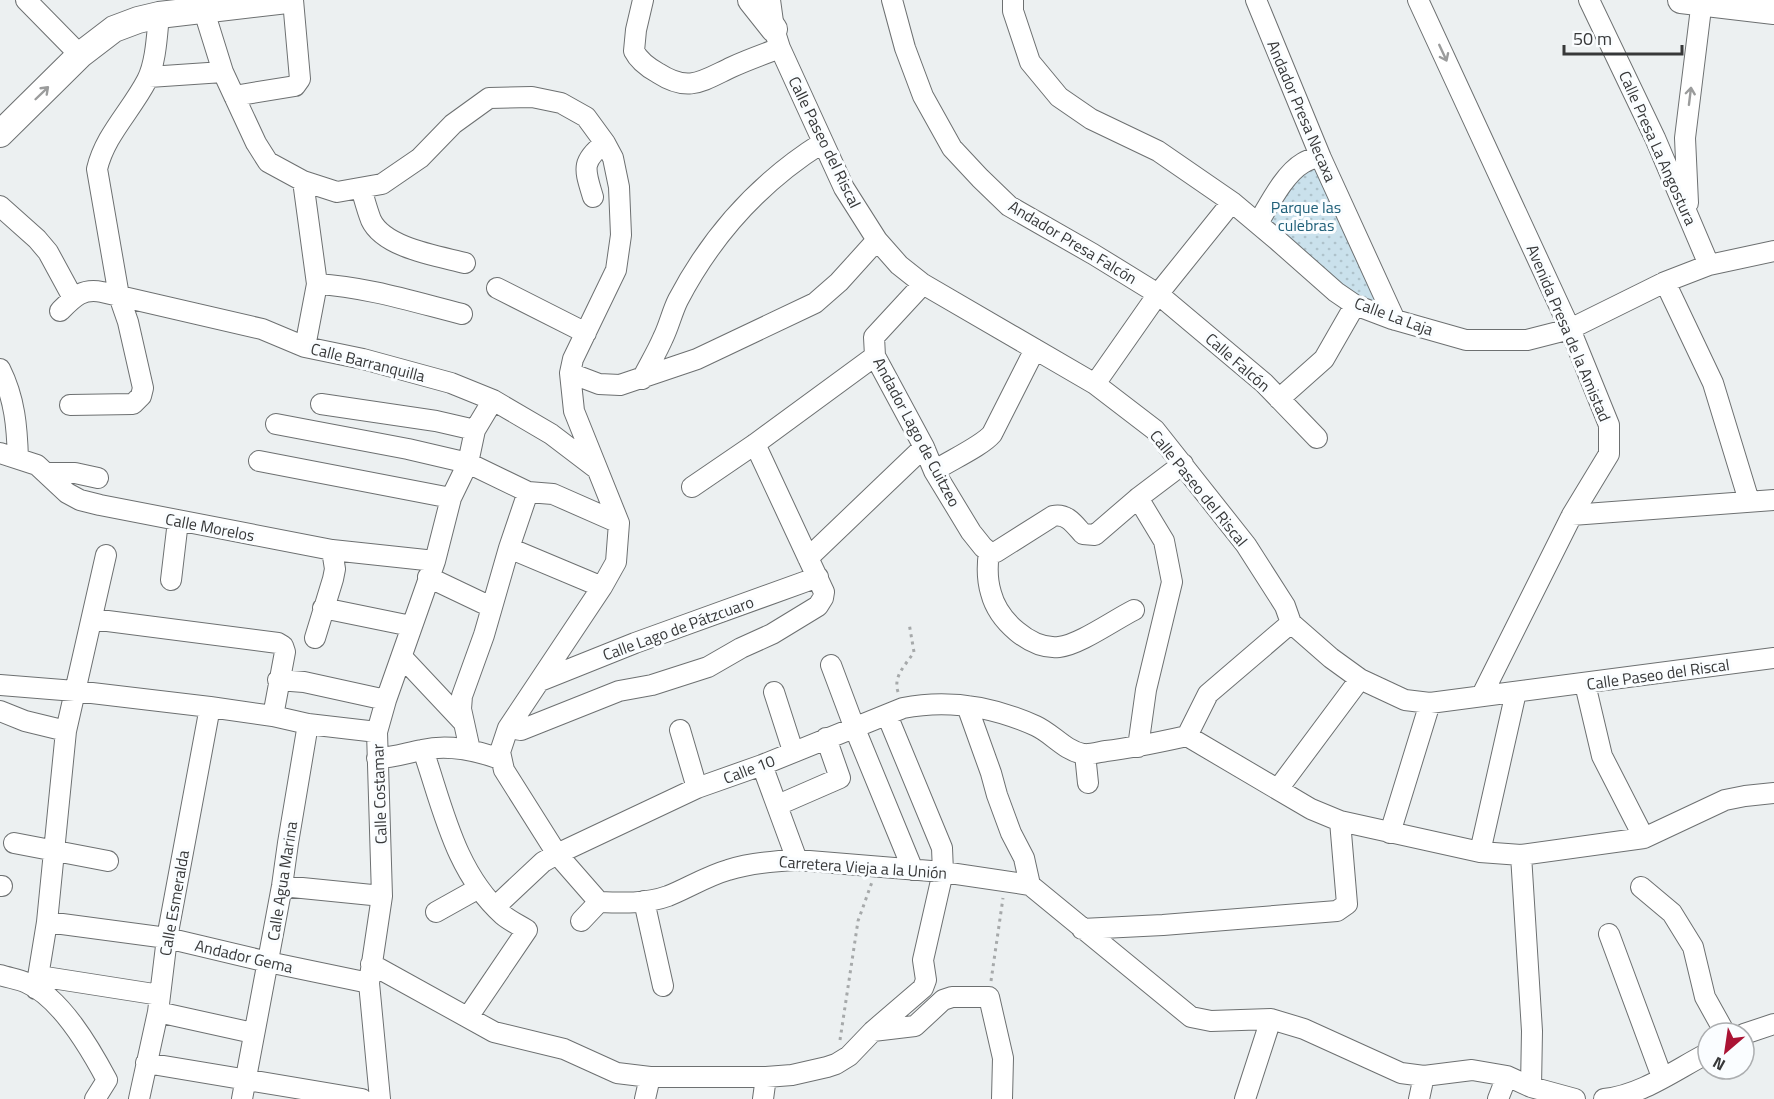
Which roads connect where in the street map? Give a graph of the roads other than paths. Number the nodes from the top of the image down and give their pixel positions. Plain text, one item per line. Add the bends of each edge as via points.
1 (26, 0) edge
2 (287, 0) edge
3 (293, 0) edge
4 (643, 0) edge
5 (751, 0) edge
6 (770, 0) edge
7 (891, 0) edge
8 (1013, 0) edge
9 (1256, 0) edge
10 (1418, 0) edge
11 (1590, 0) edge
12 (1694, 1) edge
13 (204, 11) junction
14 (1774, 11) edge
15 (159, 15) junction
16 (777, 38) junction
17 (80, 55) junction
18 (224, 72) junction
19 (149, 77) junction
20 (234, 96) junction
21 (0, 134) edge
22 (1655, 138) junction
23 (1685, 138) junction
24 (605, 143) junction
25 (822, 143) junction
26 (1320, 156) junction
27 (303, 181) junction
28 (361, 188) junction
29 (593, 197) dead end
30 (1232, 202) junction
31 (0, 206) edge
32 (1689, 217) junction
33 (1258, 223) junction
34 (877, 240) junction
35 (1774, 251) edge
36 (465, 263) dead end
37 (1709, 265) junction
38 (1665, 282) junction
39 (317, 284) junction
40 (923, 284) junction
41 (496, 288) dead end
42 (1158, 294) junction
43 (119, 296) junction
44 (1355, 305) junction
45 (462, 314) dead end
46 (1395, 320) junction
47 (1570, 329) junction
48 (586, 333) junction
49 (304, 347) junction
50 (1035, 349) junction
51 (875, 356) junction
52 (0, 369) edge
53 (570, 373) junction
54 (642, 379) junction
55 (1095, 384) junction
56 (1279, 399) junction
57 (493, 400) junction
58 (321, 404) dead end
59 (70, 405) dead end
60 (276, 424) dead end
61 (475, 430) junction
62 (1317, 438) dead end
63 (755, 444) junction
64 (924, 447) junction
65 (9, 456) edge
66 (260, 461) dead end
67 (468, 463) junction
68 (1183, 464) junction
69 (599, 471) junction
70 (933, 471) junction
71 (48, 473) junction
72 (98, 478) dead end
73 (692, 487) dead end
74 (528, 492) junction
75 (451, 498) junction
76 (1138, 498) junction
77 (1774, 500) edge
78 (1749, 501) junction
79 (1572, 515) junction
80 (178, 521) junction
81 (619, 524) junction
82 (509, 548) junction
83 (332, 550) junction
84 (989, 552) junction
85 (106, 555) dead end
86 (808, 558) junction
87 (432, 569) junction
88 (818, 577) junction
89 (171, 580) dead end
90 (602, 587) junction
91 (491, 607) junction
92 (323, 608) junction
93 (1134, 610) dead end
94 (92, 619) junction
95 (1291, 622) junction
96 (411, 626) junction
97 (315, 638) dead end
98 (402, 657) junction
99 (1774, 658) edge
100 (831, 665) dead end
101 (1360, 679) junction
102 (278, 680) junction
103 (539, 681) junction
104 (1585, 684) junction
105 (0, 685) edge
106 (75, 690) junction
107 (774, 692) dead end
108 (1516, 692) junction
109 (1482, 695) junction
110 (386, 700) junction
111 (1430, 703) junction
112 (967, 705) junction
113 (210, 707) junction
114 (0, 711) edge
115 (895, 712) junction
116 (273, 716) junction
117 (464, 723) junction
118 (308, 724) junction
119 (508, 728) junction
120 (855, 729) junction
121 (680, 730) dead end
122 (66, 731) junction
123 (377, 732) junction
124 (1186, 736) junction
125 (826, 738) junction
126 (1138, 747) junction
127 (423, 750) junction
128 (470, 750) junction
129 (793, 751) junction
130 (1085, 754) junction
131 (377, 758) junction
132 (500, 759) junction
133 (762, 765) junction
134 (1088, 783) dead end
135 (697, 788) junction
136 (1278, 789) junction
137 (1774, 794) edge
138 (778, 805) junction
139 (1340, 821) junction
140 (1390, 833) junction
141 (1644, 838) junction
142 (14, 843) dead end
143 (55, 850) junction
144 (1480, 852) junction
145 (557, 854) junction
146 (1521, 855) junction
147 (796, 860) junction
148 (108, 861) dead end
149 (913, 870) junction
150 (943, 872) junction
151 (1030, 885) junction
152 (282, 886) junction
153 (1641, 887) dead end
154 (479, 888) junction
155 (382, 896) junction
156 (644, 901) junction
157 (599, 902) junction
158 (495, 907) junction
159 (436, 912) dead end
160 (581, 921) dead end
161 (47, 922) junction
162 (1082, 929) junction
163 (1609, 934) dead end
164 (167, 939) junction
165 (268, 962) junction
166 (370, 973) junction
167 (0, 975) edge
168 (38, 982) junction
169 (663, 986) dead end
170 (159, 1003) junction
171 (468, 1017) junction
172 (1272, 1019) junction
173 (1718, 1021) edge
174 (1774, 1024) edge
175 (1756, 1030) edge
176 (873, 1031) junction
177 (253, 1033) junction
178 (1696, 1059) edge
179 (146, 1063) junction
180 (1424, 1076) junction
181 (650, 1077) junction
182 (766, 1077) junction
183 (1507, 1077) junction
184 (1662, 1077) junction
185 (1532, 1087) junction
186 (243, 1090) edge
187 (95, 1099) edge
188 (139, 1099) edge
189 (362, 1099) edge
190 (380, 1099) edge
191 (645, 1099) edge
192 (763, 1099) edge
193 (1002, 1099) edge
194 (1245, 1099) edge
195 (1419, 1099) edge
196 (1498, 1099) edge
197 (1575, 1099) edge
198 (1604, 1099) edge

1 - 17 street
2 - 13 main road
3 - 20 street via 300,79 295,86
4 - 16 street via 634,51 642,62 670,81 690,85 705,81
5 - 16 main road
6 - 16 street, Calle Paseo del Riscal
7 - 42 street, Andador Presa Falcón via 923,96 952,148 1009,206
8 - 30 street, Calle La Laja via 1030,62 1059,97 1091,119 1158,151
9 - 26 street, Andador Presa Necaxa
10 -> 47 street, Avenida Presa de la Amistad
11 - 22 street, Calle Presa La Angostura
12 - 14 main road
23 -> 12 street
13 - 15 main road
13 - 18 street
15 - 17 main road via 114,29
15 - 19 street
16 - 25 street, Calle Paseo del Riscal
21 -> 17 main road
18 - 19 street
18 - 20 street
19 - 43 street via 124,119 108,137 97,169
20 - 27 street via 268,162
22 - 23 street via 1669,143 1680,143
22 - 32 street, Calle Presa La Angostura
23 - 32 street
24 - 28 street via 586,117 561,103 532,97 489,98 453,124 420,158 382,184
24 - 29 street via 591,153 586,163
24 - 48 street via 613,158 619,187 621,235 616,270
25 - 34 street, Calle Paseo del Riscal via 844,188
25 - 54 street via 766,184 718,235 678,300
26 - 33 street via 1298,167 1276,192
26 - 46 street, Andador Presa Necaxa
27 - 28 street via 337,192
27 - 39 street
28 - 36 street via 372,222 387,238
30 - 33 street, Calle La Laja
30 - 42 street
31 - 43 street, Calle Barranquilla via 48,252 66,305 89,290
32 - 37 street, Calle Presa La Angostura
33 - 44 street, Calle La Laja
34 - 40 street, Calle Paseo del Riscal
34 - 54 street via 815,303 696,359
35 - 37 street, Calle La Laja
37 - 38 street, Calle La Laja
38 - 47 street, Calle La Laja
38 - 78 street via 1713,383
39 - 45 street via 380,293
39 - 49 street
40 - 50 street, Calle Paseo del Riscal
40 - 51 street, Andador Lago de Cuitzeo via 874,337
41 - 48 street
42 - 55 street
42 - 56 street, Calle Falcón
43 - 49 street, Calle Barranquilla via 262,329
43 - 59 street via 143,388 141,396 133,404
44 - 46 street, Calle La Laja
44 - 56 street, Calle Falcón via 1324,359
46 - 47 street, Calle La Laja via 1466,340 1527,340
47 - 79 street, Avenida Presa de la Amistad via 1609,425 1609,454
48 - 53 street
49 - 57 street, Calle Barranquilla via 451,382
50 - 55 street, Calle Paseo del Riscal
50 - 70 street via 992,434 985,442
51 - 63 street
51 - 64 street, Andador Lago de Cuitzeo
52 - 65 street via 17,422
53 - 54 street via 599,384 620,386
53 - 69 street via 574,411
55 - 68 street, Calle Paseo del Riscal via 1155,430
56 - 62 street
57 - 61 street, Calle Costamar
57 - 69 street, Calle Barranquilla via 551,434
58 - 61 street
60 - 67 street
61 - 67 street, Calle Costamar
63 - 73 street
63 - 86 street
64 - 70 street, Andador Lago de Cuitzeo
64 - 86 street
65 - 71 street, Calle Morelos
66 - 75 street
67 - 74 street
67 - 75 street, Calle Costamar
68 - 76 street
68 - 95 street, Calle Paseo del Riscal via 1246,545
69 - 81 street
70 - 84 street, Andador Lago de Cuitzeo via 971,532
71 - 72 street
71 - 80 street, Calle Morelos via 67,493 80,500
74 - 81 street via 553,494
74 - 82 street
75 - 87 street, Calle Costamar
76 - 84 street via 1095,534 1083,534 1067,517 1053,516 996,552
76 - 126 street via 1164,541 1172,582 1146,690
77 - 78 street
78 - 79 street
79 - 109 street, Avenida Presa de la Amistad
80 - 83 street, Calle Morelos
80 - 89 street
81 - 90 street via 616,562
82 - 90 street
82 - 91 street
83 - 87 street, Calle Morelos
83 - 92 street via 335,569
84 - 93 street via 991,593 999,612 1035,644 1058,648 1073,643
85 - 94 street
86 - 88 street
87 - 91 street, Calle Morelos
87 - 96 street, Calle Costamar
88 - 103 street, Calle Lago de Pátzcuaro
88 - 119 street via 824,592 818,606 708,667 619,691 521,730
90 - 103 street
91 - 117 street via 462,696
92 - 96 street
92 - 97 street
94 - 102 street via 278,643 285,652
94 - 106 street
95 - 101 street, Calle Paseo del Riscal
95 - 124 street via 1208,694
96 - 98 street, Calle Costamar
98 - 110 street, Calle Costamar
98 - 117 street
99 - 104 street, Calle Paseo del Riscal
100 - 120 street
101 - 111 street, Calle Paseo del Riscal via 1406,700
101 - 136 street
102 - 110 street
102 - 116 street
103 - 119 street
104 - 108 street, Calle Paseo del Riscal
104 - 141 street via 1602,756
105 - 106 street
106 - 113 street
106 - 122 street
107 - 129 street
108 - 109 street, Calle Paseo del Riscal
108 - 144 street
109 - 111 street, Calle Paseo del Riscal
110 - 123 street, Calle Costamar
111 - 140 street
112 - 115 street, Calle 10 via 925,704
112 - 130 street, Calle 10 via 1038,727 1068,749
112 - 151 street via 1011,833 1024,858
113 - 116 street
113 - 164 street, Calle Esmeralda
114 - 122 street
115 - 120 street, Calle 10
115 - 150 street via 942,848
116 - 118 street
117 - 128 street
118 - 123 street
118 - 152 street, Calle Agua Marina
119 - 132 street
120 - 125 street, Calle 10
120 - 149 street
121 - 135 street
122 - 143 street
123 - 131 street, Calle Costamar
124 - 126 street
124 - 136 street
125 - 129 street, Calle 10
125 - 138 street via 840,777
126 - 130 street
127 - 128 street
127 - 131 street
127 - 154 street via 454,843
128 - 132 street
129 - 133 street, Calle 10
130 - 134 street
131 - 155 street, Calle Costamar
132 - 145 street
133 - 135 street, Calle 10
133 - 138 street
135 - 145 street, Calle 10
136 - 139 street
137 - 141 street via 1725,800
138 - 147 street
139 - 140 street
139 - 162 street via 1347,904 1337,911
140 - 144 street
141 - 146 street
142 - 143 street
143 - 148 street
143 - 161 street
144 - 146 street
145 - 157 street
145 - 158 street, Calle 10 via 543,862
146 - 185 street
147 - 149 street, Carretera Vieja a la Unión
147 - 156 street, Carretera Vieja a la Unión via 728,870 668,896
149 - 150 street, Carretera Vieja a la Unión
150 - 151 street, Carretera Vieja a la Unión
150 - 176 street via 923,960 923,988
151 - 162 street
152 - 155 street
152 - 165 street, Calle Agua Marina
153 - 173 street via 1672,913 1693,946 1705,997
154 - 158 street
154 - 159 street
155 - 166 street, Calle Costamar
156 - 157 street, Carretera Vieja a la Unión
156 - 169 street
157 - 160 street
158 - 171 street via 527,930
161 - 164 street, Andador Gema
161 - 168 street
162 - 172 street via 1191,1017 1211,1021
163 - 184 street
164 - 165 street, Andador Gema
164 - 170 street, Calle Esmeralda
165 - 166 street, Andador Gema
165 - 177 street, Calle Agua Marina
166 - 171 street, Andador Gema
166 - 190 street, Calle Costamar
167 - 168 street
168 - 170 street
168 - 187 street via 81,1034 96,1059 106,1080
170 - 177 street
170 - 179 street, Calle Esmeralda
171 - 181 street, Andador Gema via 494,1032 570,1051 617,1073
172 - 180 street via 1304,1029 1401,1073
172 - 194 street
174 - 175 street
176 - 182 street, Andador Gema via 836,1064
176 - 193 street via 915,1026 943,1000 952,997 988,997 1003,1058
177 - 186 street, Calle Agua Marina
178 - 184 street
179 - 186 street
179 - 188 street, Calle Esmeralda
180 - 183 street via 1472,1070
180 - 195 street
181 - 182 street, Andador Gema
181 - 191 street
182 - 192 street
183 - 185 street
183 - 196 street
184 - 198 street via 1656,1083
185 - 197 street
186 - 189 street

